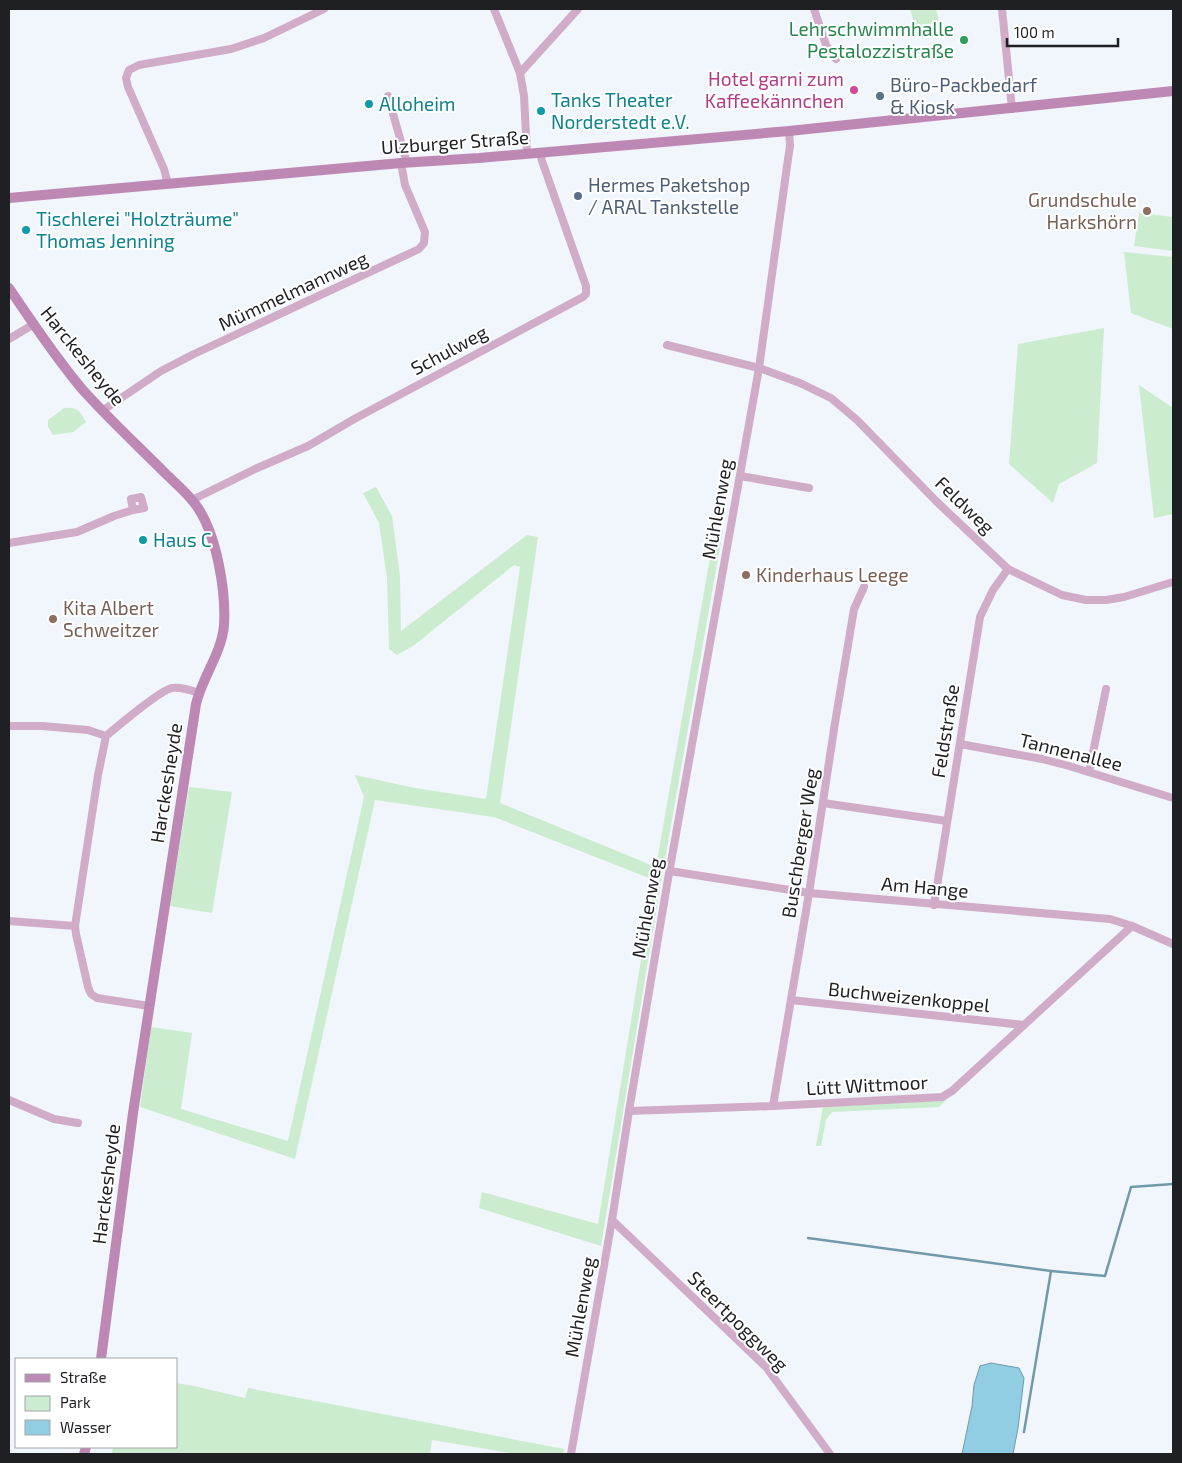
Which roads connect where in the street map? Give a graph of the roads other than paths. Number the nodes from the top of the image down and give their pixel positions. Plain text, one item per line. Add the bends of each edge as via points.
1 (324, 9) edge
2 (494, 9) edge
3 (578, 9) edge
4 (814, 9) edge
5 (1002, 9) edge
6 (836, 59) dead end
7 (520, 73) junction
8 (1173, 91) edge
9 (388, 96) dead end
10 (1012, 109) junction
11 (789, 131) junction
12 (540, 153) junction
13 (527, 154) junction
14 (404, 163) junction
15 (168, 184) junction
16 (9, 198) edge
17 (9, 288) edge
18 (34, 324) junction
19 (9, 340) edge
20 (667, 345) dead end
21 (759, 368) junction
22 (102, 411) junction
23 (740, 476) junction
24 (809, 488) dead end
25 (192, 500) junction
26 (133, 510) dead end
27 (9, 543) edge
28 (1008, 569) junction
29 (1173, 582) edge
30 (864, 587) dead end
31 (1106, 689) dead end
32 (199, 693) junction
33 (9, 726) edge
34 (106, 736) junction
35 (960, 744) junction
36 (1089, 772) junction
37 (1173, 798) edge
38 (823, 802) junction
39 (947, 820) junction
40 (670, 871) junction
41 (809, 893) junction
42 (934, 905) junction
43 (9, 921) edge
44 (75, 926) junction
45 (1132, 926) junction
46 (1173, 944) edge
47 (792, 1000) junction
48 (149, 1006) junction
49 (1024, 1025) junction
50 (9, 1100) edge
51 (773, 1106) junction
52 (629, 1111) junction
53 (78, 1123) dead end
54 (612, 1220) junction
55 (101, 1358) edge
56 (571, 1454) edge
57 (830, 1454) edge

1 - 15 street via 264,38 231,49 139,65 129,70 126,78 128,87
2 - 7 street
3 - 7 street
4 - 6 street via 826,45
5 - 10 street
7 - 13 street
8 - 10 main road, Ulzburger Straße
9 - 14 street, Mümmelmannweg
10 - 11 main road, Ulzburger Straße
11 - 12 main road, Ulzburger Straße
11 - 21 street, Mühlenweg via 790,146
12 - 13 main road, Ulzburger Straße
12 - 25 street, Schulweg via 586,286 583,297 308,446
13 - 14 main road, Ulzburger Straße
14 - 15 main road, Ulzburger Straße
14 - 22 street, Mümmelmannweg via 405,184 425,232 424,243 419,249 194,354 161,371
15 - 16 main road, Ulzburger Straße
17 - 18 main road, Harckesheyde
18 - 19 street
18 - 22 main road, Harckesheyde
20 - 21 street
21 - 23 street, Mühlenweg
21 - 28 street, Feldweg via 831,398
22 - 25 main road, Harckesheyde
23 - 24 street
23 - 40 street, Mühlenweg
25 - 32 main road, Harckesheyde via 212,537 224,605 222,637
26 - 27 street via 77,532
28 - 29 street, Feldweg via 1062,595 1086,600 1124,597
28 - 35 street, Feldstraße via 980,617
30 - 38 street, Buschberger Weg via 854,608
31 - 36 street
32 - 34 street via 171,688
32 - 48 main road, Harckesheyde
33 - 34 street via 88,730
34 - 44 street
35 - 36 street, Tannenallee
35 - 39 street, Feldstraße
36 - 37 street, Tannenallee
38 - 39 street
38 - 41 street, Buschberger Weg
39 - 42 street, Feldstraße
40 - 41 street, Am Hange
40 - 52 street, Mühlenweg
41 - 42 street, Am Hange
41 - 47 street, Buschberger Weg
42 - 45 street, Am Hange via 1110,920
43 - 44 street
44 - 48 street via 92,994 97,998
45 - 46 street, Am Hange
45 - 49 street, Lütt Wittmoor
47 - 49 street, Buchweizenkoppel
47 - 51 street, Buschberger Weg
48 - 55 main road, Harckesheyde
49 - 51 street, Lütt Wittmoor via 942,1097
50 - 53 street via 54,1119
51 - 52 street, Lütt Wittmoor
52 - 54 street, Mühlenweg
54 - 56 street, Mühlenweg
54 - 57 street, Steertpoggweg via 766,1367

